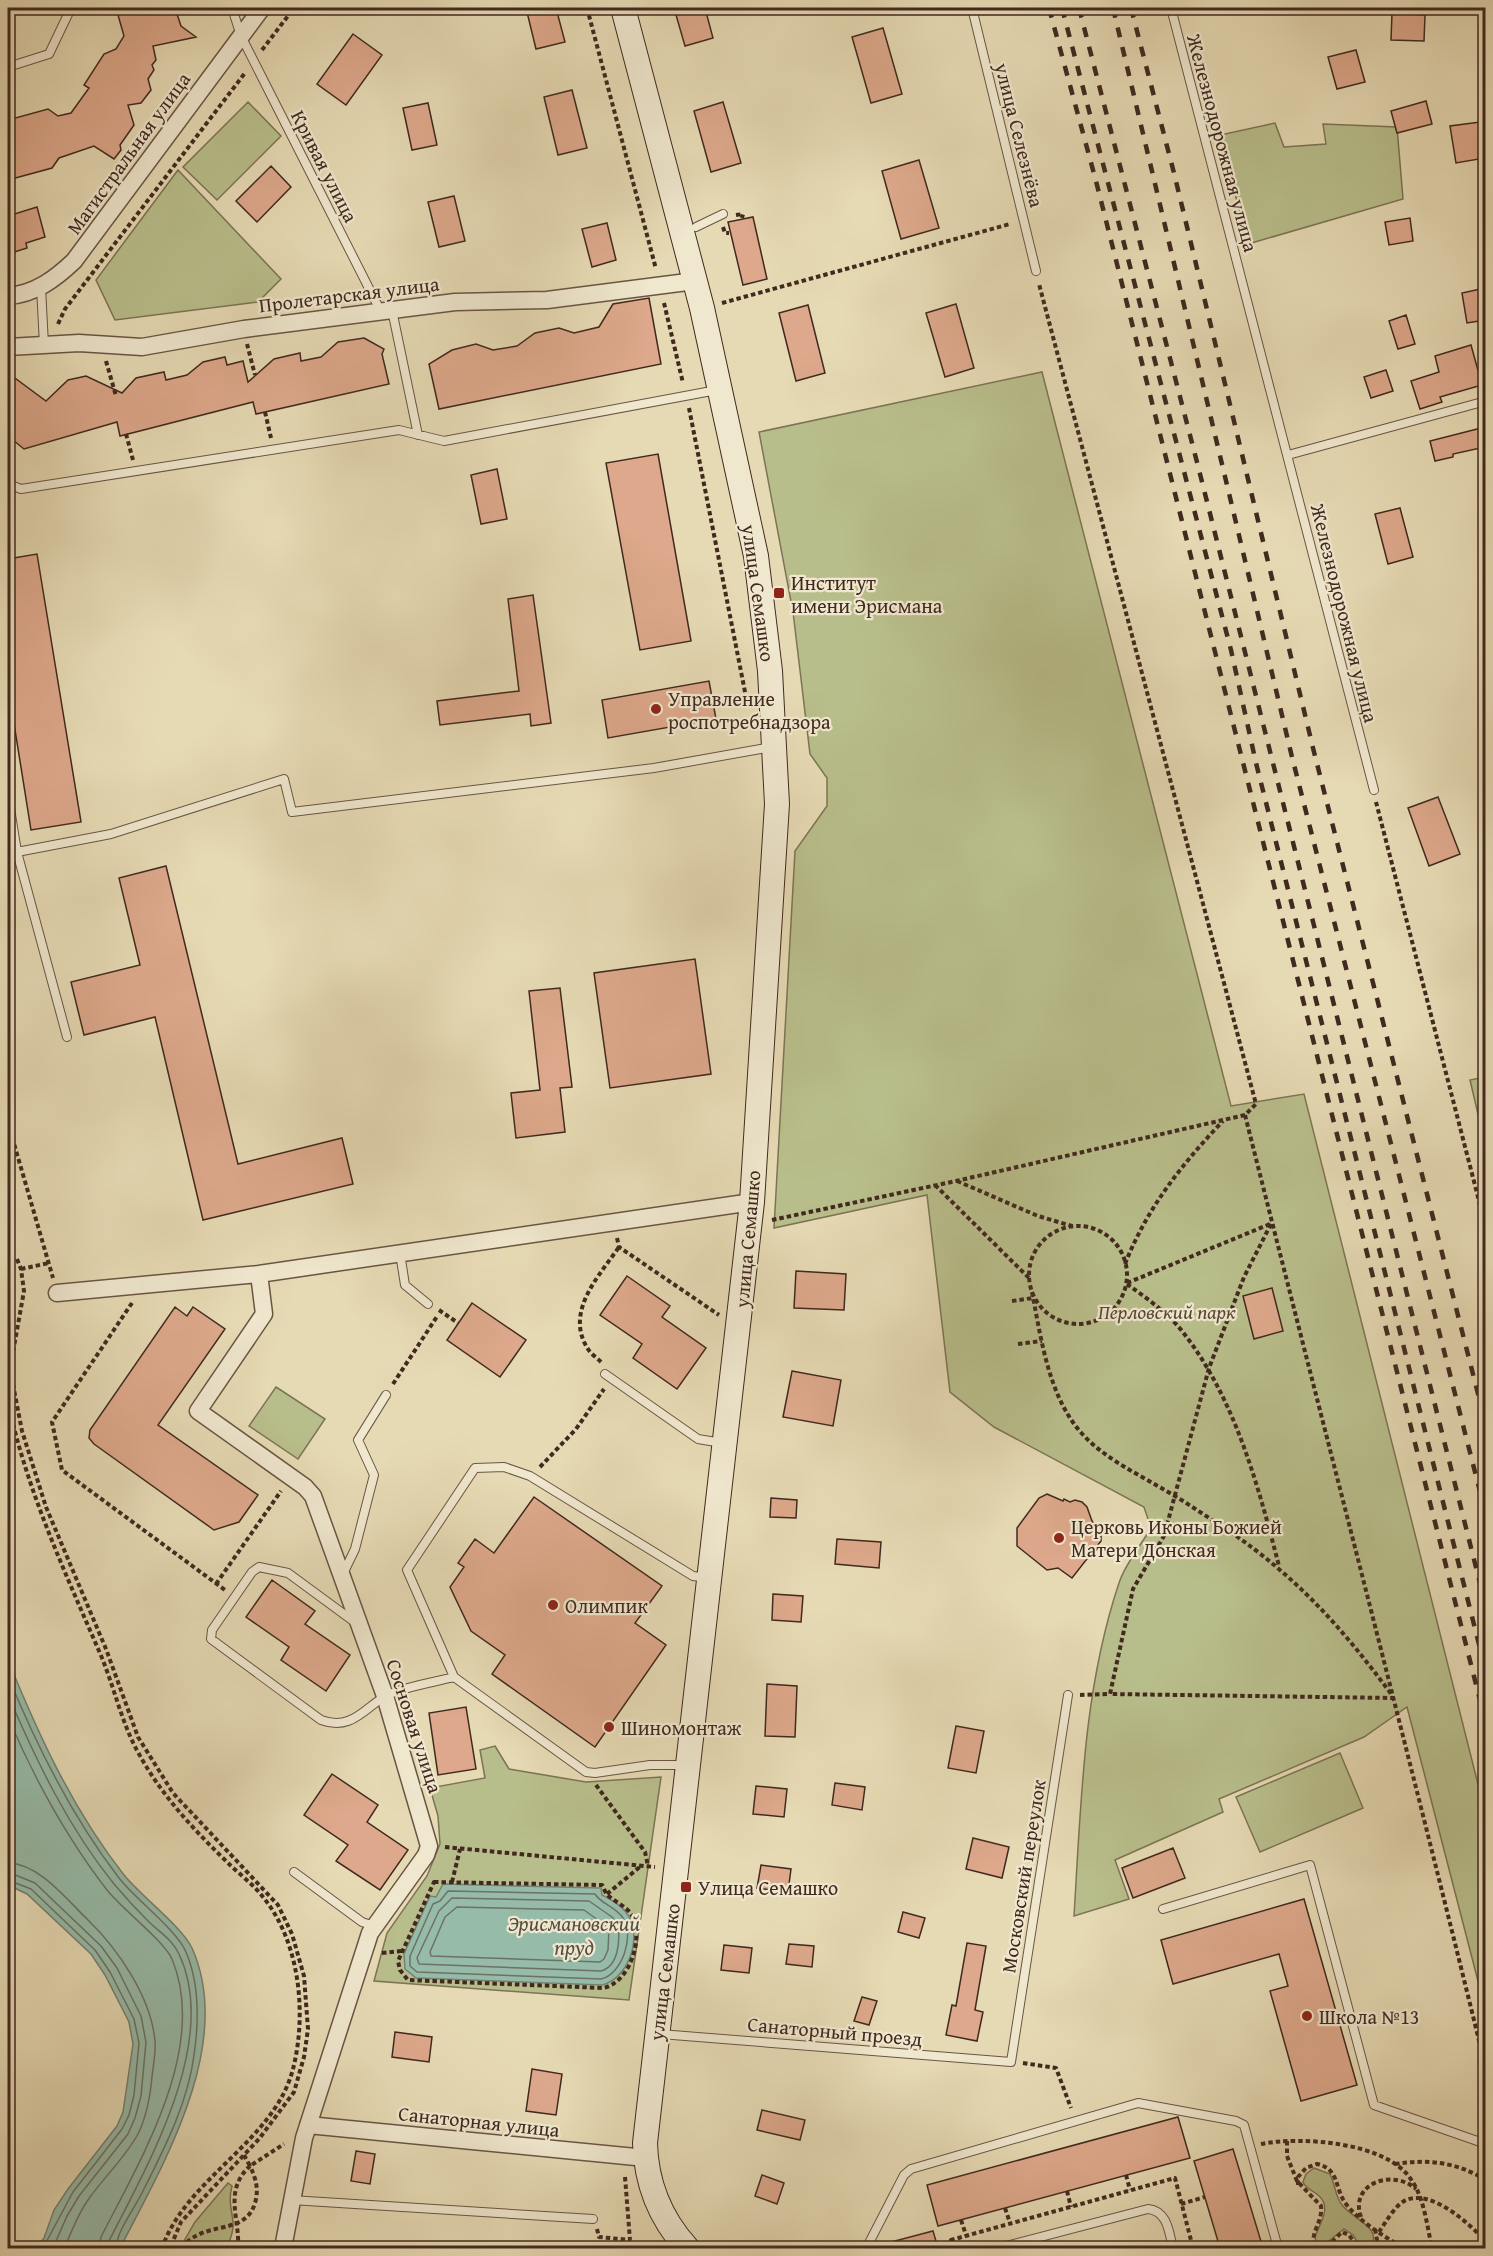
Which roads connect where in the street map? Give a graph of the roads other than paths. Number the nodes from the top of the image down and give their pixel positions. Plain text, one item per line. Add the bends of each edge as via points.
1 (71, 8) edge
2 (232, 8) edge
3 (262, 8) edge
4 (623, 8) edge
5 (972, 8) edge
6 (1171, 8) edge
7 (241, 36) junction
8 (8, 67) edge
9 (723, 214) dead end
10 (689, 225) junction
11 (1036, 271) road end
12 (696, 281) junction
13 (41, 287) junction
14 (8, 296) edge
15 (387, 311) junction
16 (47, 345) junction
17 (8, 347) edge
18 (721, 390) junction
19 (1485, 401) edge
20 (418, 435) junction
21 (1288, 455) junction
22 (8, 484) edge
23 (775, 746) junction
24 (1374, 790) road end
25 (8, 796) edge
26 (17, 852) junction
27 (67, 1037) dead end
28 (757, 1212) junction
29 (400, 1252) junction
30 (259, 1274) junction
31 (57, 1293) road end
32 (428, 1304) road end
33 (608, 1376) road end
34 (387, 1395) road end
35 (724, 1443) junction
36 (342, 1577) junction
37 (708, 1578) junction
38 (360, 1625) junction
39 (454, 1677) junction
40 (1068, 1695) road end
41 (385, 1696) junction
42 (687, 1766) junction
43 (294, 1872) dead end
44 (1163, 1909) dead end
45 (374, 1926) junction
46 (657, 2034) junction
47 (1011, 2062) joint
48 (306, 2132) junction
49 (1485, 2144) edge
50 (635, 2157) junction
51 (290, 2200) junction
52 (593, 2220) road end
53 (283, 2248) edge
54 (687, 2248) edge
55 (869, 2248) edge
56 (998, 2248) edge
57 (1173, 2248) edge
58 (1278, 2248) edge

1 - 8 lane via 49,54
2 - 7 lane, Кривая улица
3 - 7 street, Магистральная улица
4 - 10 main road, улица Семашко
5 - 11 lane, улица Селезнёва
6 - 21 lane, Железнодорожная улица
7 - 13 street, Магистральная улица via 74,261
7 - 15 lane, Кривая улица
9 - 10 lane
10 - 12 main road, улица Семашко
12 - 15 street, Пролетарская улица via 547,300 455,302
12 - 18 main road, улица Семашко
13 - 14 street, Магистральная улица
13 - 16 lane
15 - 16 street, Пролетарская улица via 142,347
15 - 20 lane, Кривая улица
16 - 17 street, Пролетарская улица
18 - 20 lane via 444,441
18 - 23 main road, улица Семашко via 756,556
19 - 21 lane
20 - 22 lane via 399,430 21,489
21 - 24 lane, Железнодорожная улица
23 - 26 lane via 654,768 292,812 284,779 111,834
23 - 28 main road, улица Семашко via 777,804
25 - 26 lane
26 - 27 lane
28 - 29 street via 614,1222
28 - 35 main road, улица Семашко
29 - 30 street
29 - 32 lane via 405,1285
30 - 31 street
30 - 36 street, Сосновая улица via 264,1314 198,1411 313,1496
33 - 35 lane via 698,1439
34 - 36 lane via 358,1440 374,1475 356,1549
35 - 37 main road, улица Семашко
36 - 38 street, Сосновая улица
37 - 39 lane via 693,1576 530,1476 504,1467 475,1468 408,1564 407,1575
37 - 42 main road, улица Семашко
38 - 41 street, Сосновая улица
38 - 41 lane via 282,1570 263,1567 255,1569 210,1635 213,1643 321,1720 337,1723 363,1715
39 - 41 lane
39 - 42 lane via 590,1773 650,1765
40 - 47 lane, Московский переулок
41 - 45 street, Сосновая улица via 429,1846
42 - 46 main road, улица Семашко
43 - 45 lane via 362,1922
44 - 49 lane via 1311,1865 1374,2105
45 - 48 street
46 - 47 lane, Санаторный проезд
46 - 50 main road, улица Семашко
48 - 50 street, Санаторная улица
48 - 51 street
50 - 54 main road, улица Семашко via 669,2226
51 - 52 lane
51 - 53 street
55 - 58 lane via 908,2170 1142,2103 1236,2121 1246,2127
56 - 57 lane via 1148,2209 1156,2210 1165,2219

